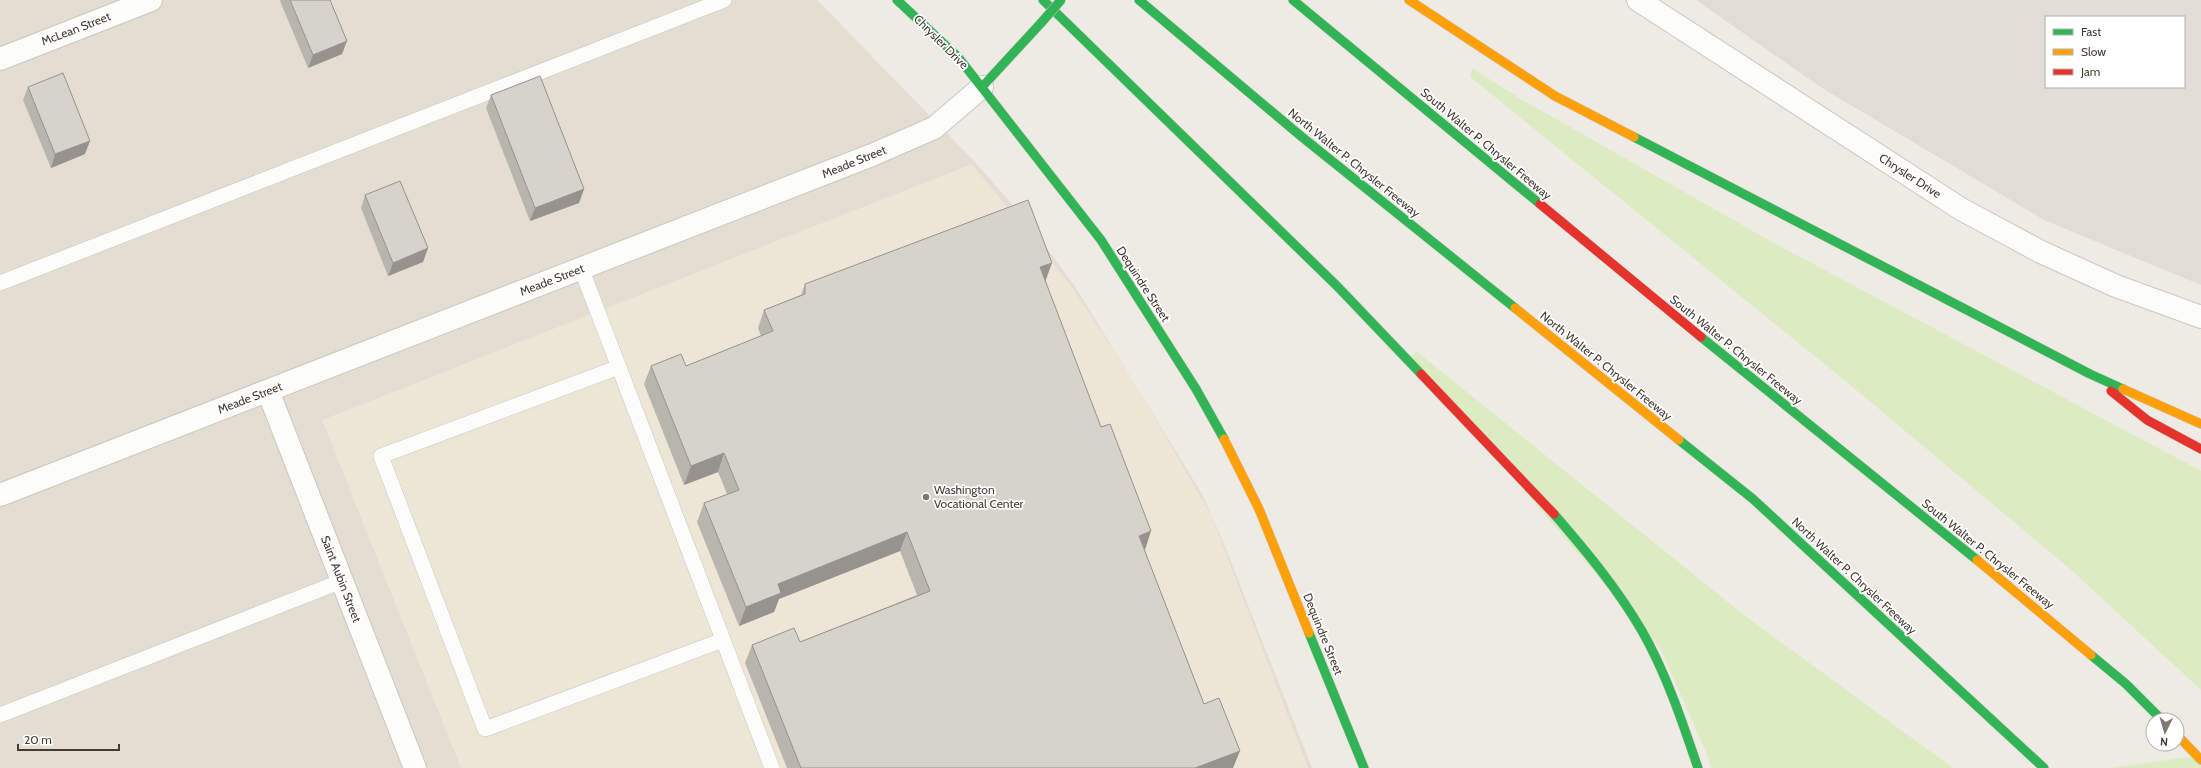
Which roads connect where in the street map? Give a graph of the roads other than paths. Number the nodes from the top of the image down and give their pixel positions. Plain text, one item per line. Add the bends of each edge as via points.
1 (151, 0) edge
2 (724, 0) edge
3 (897, 0) edge
4 (1043, 0) edge
5 (1061, 0) edge
6 (1139, 0) edge
7 (1293, 0) edge
8 (1409, 0) edge
9 (1638, 0) edge
10 (0, 59) edge
11 (982, 87) junction
12 (581, 268) junction
13 (0, 283) edge
14 (2201, 317) edge
15 (619, 367) junction
16 (2090, 374) junction
17 (268, 391) junction
18 (2201, 424) edge
19 (2201, 449) edge
20 (0, 495) edge
21 (1259, 509) junction
22 (342, 582) junction
23 (1295, 602) dead end
24 (723, 640) junction
25 (2154, 712) edge
26 (0, 715) edge
27 (2185, 743) edge
28 (2201, 760) edge
29 (415, 768) edge
30 (772, 768) edge
31 (1364, 768) edge
32 (1698, 768) edge
33 (2044, 768) edge

1 - 10 street, McLean Street
2 - 13 lane
3 - 11 main road, Chrysler Drive via 958,57
4 - 32 main road via 1125,84 1339,288 1571,533 1608,578 1653,652 1671,691
5 - 11 main road, Meade Street, bridge
6 - 33 main road, North Walter P. Chrysler Freeway via 1302,137 1753,499
7 - 25 main road, South Walter P. Chrysler Freeway via 1750,378 1977,560 2126,684
8 - 16 main road via 1555,96
9 - 14 street, Chrysler Drive via 1961,209 2041,252 2116,286
11 - 12 street, Meade Street via 934,128 872,155
11 - 21 main road, Dequindre Street via 1105,247 1196,389
12 - 15 lane
12 - 17 street, Meade Street
15 - 24 lane
15 - 24 lane via 381,456 485,729
16 - 18 main road
16 - 19 main road via 2147,420
17 - 20 street, Meade Street
17 - 22 street, Saint Aubin Street
21 - 23 main road, Dequindre Street
21 - 31 main road, Dequindre Street
22 - 26 lane
22 - 29 street, Saint Aubin Street
24 - 30 lane
27 - 28 main road

